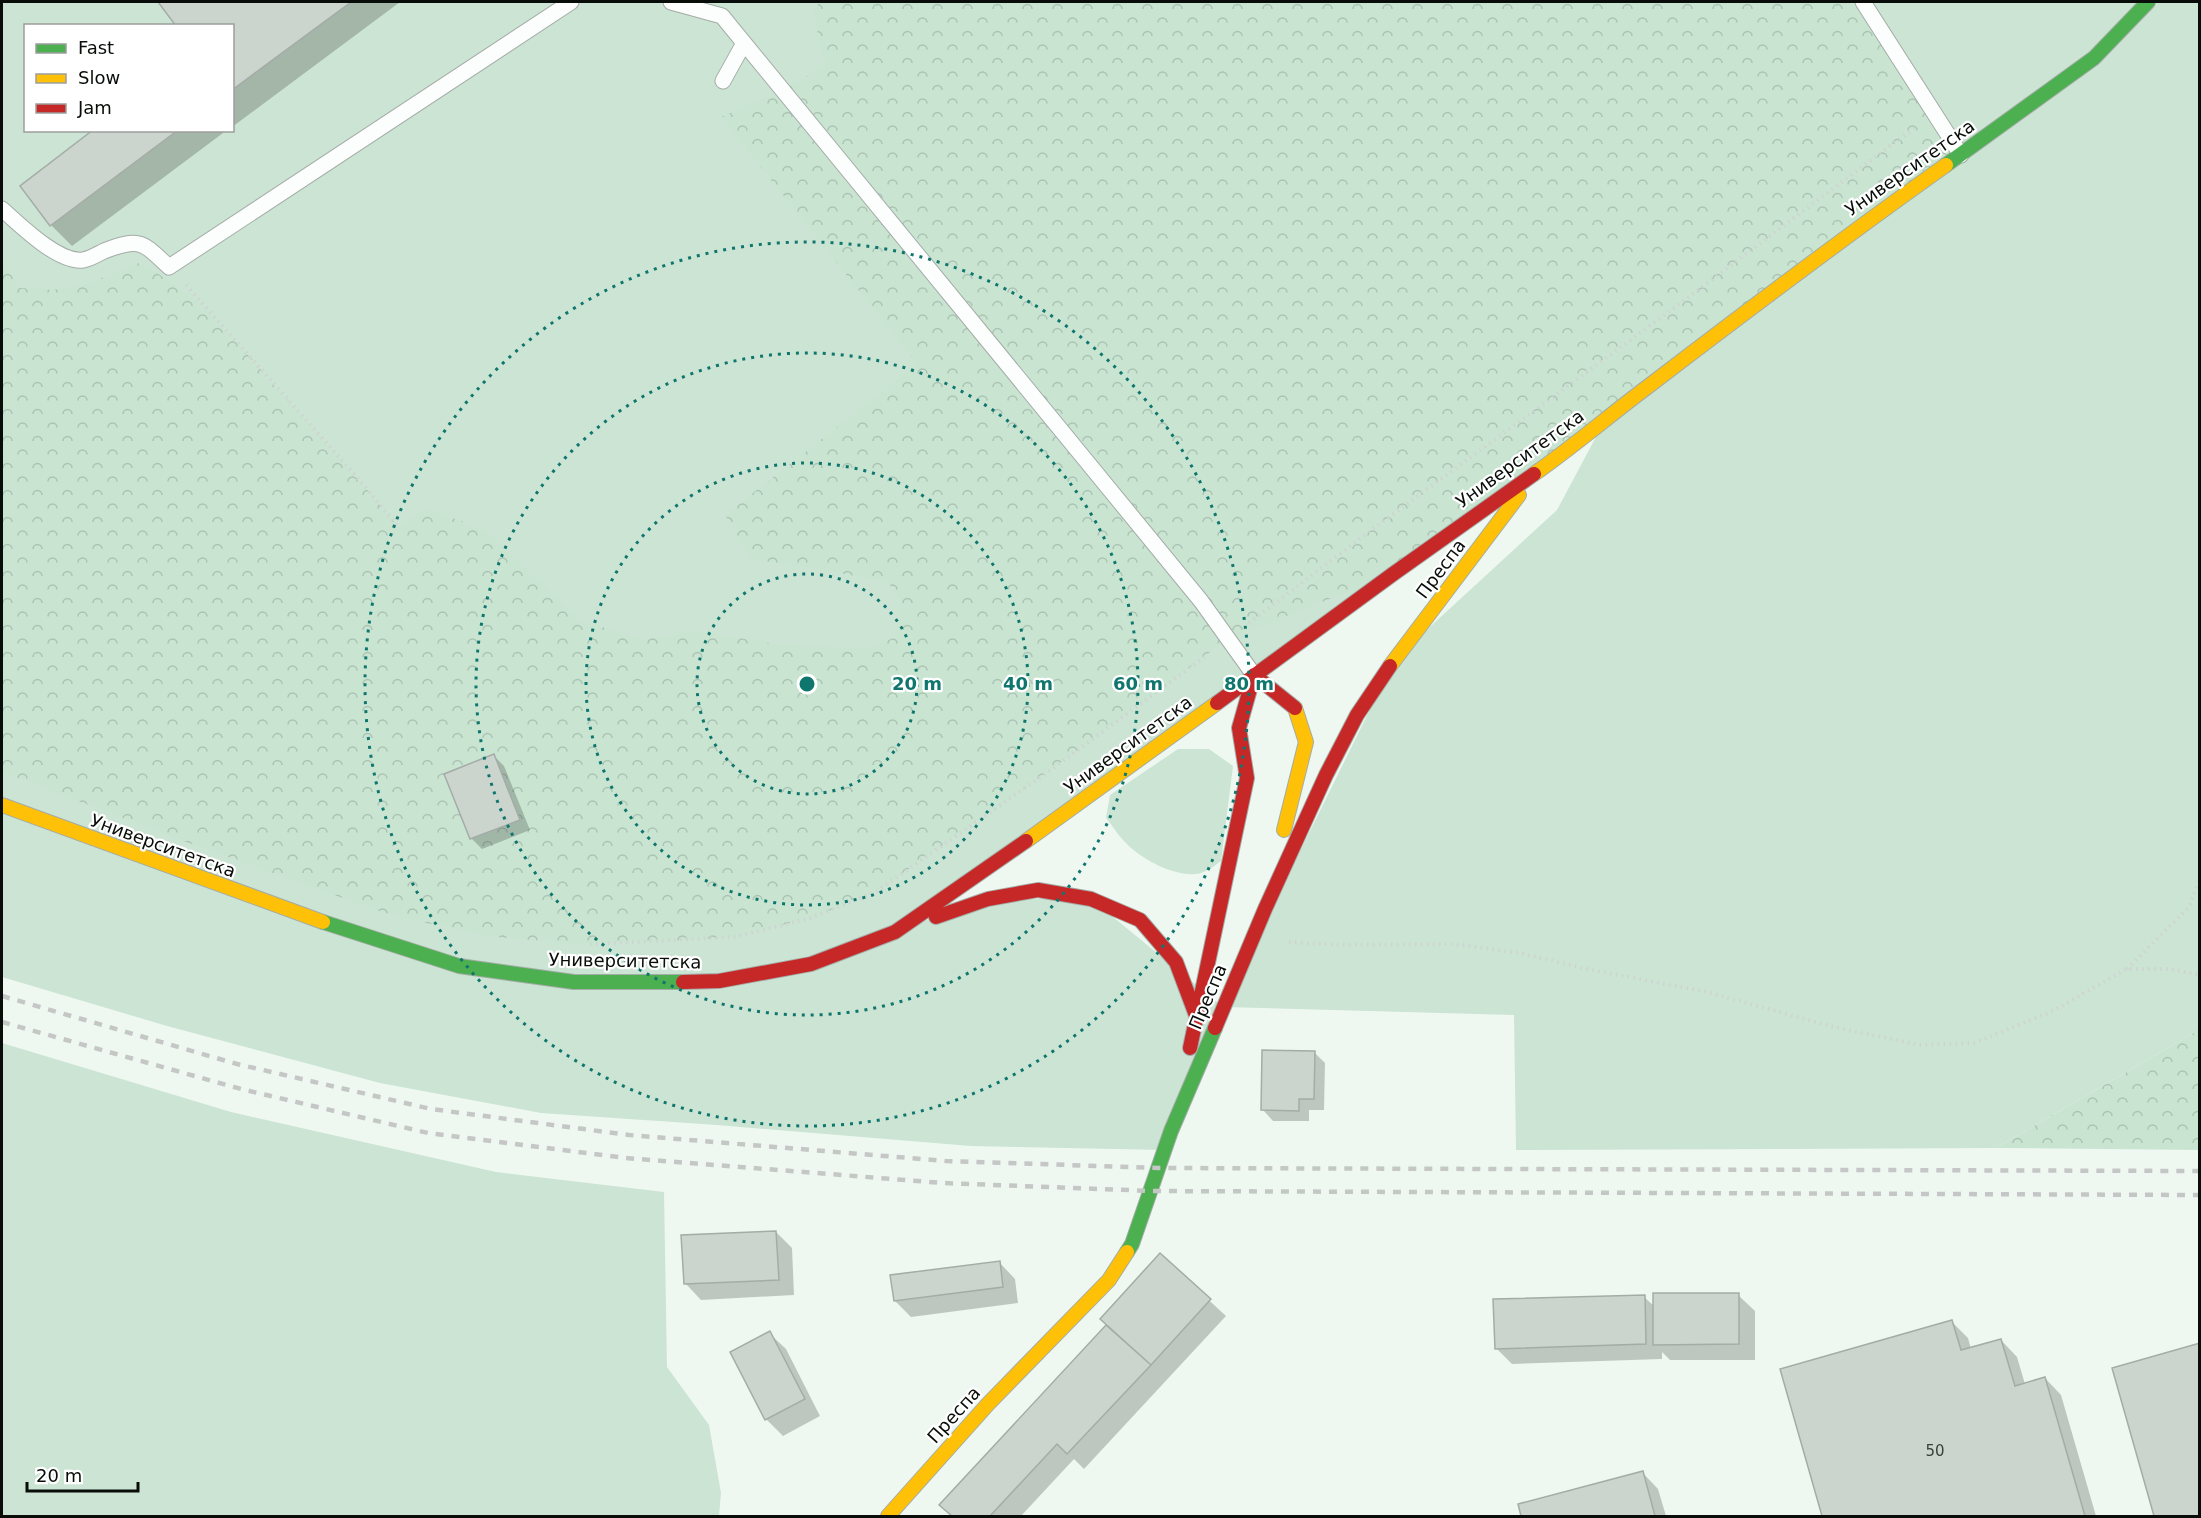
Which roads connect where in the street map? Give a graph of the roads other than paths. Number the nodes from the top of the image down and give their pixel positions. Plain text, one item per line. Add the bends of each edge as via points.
1 (570, 2) edge
2 (671, 2) edge
3 (1863, 2) edge
4 (2148, 2) edge
5 (744, 43) junction
6 (723, 81) dead end
7 (1961, 155) junction
8 (2, 209) edge
9 (1539, 470) junction
10 (1254, 675) junction
11 (2, 805) edge
12 (1265, 909) junction
13 (895, 932) junction
14 (1197, 1018) junction
15 (1171, 1131) junction
16 (888, 1516) edge

1 - 8 lane via 169,267 149,248 135,242 82,260 56,254
2 - 5 lane via 722,16
3 - 7 lane
4 - 7 street, Университетска via 2094,58
5 - 6 lane
5 - 10 lane via 1201,601
7 - 9 street, Университетска via 1831,247
9 - 10 street, Университетска
9 - 12 street, Преспа via 1357,715
10 - 12 street via 1295,708 1306,742
10 - 13 street, Университетска
10 - 14 street via 1239,728 1247,778
11 - 13 street, Университетска via 355,934 459,966 574,982 719,981 811,964
12 - 15 street, Преспа
13 - 14 street via 988,899 1038,890 1091,899 1140,920 1176,962
14 - 15 street
15 - 16 street, Преспа via 1132,1244 1109,1280 988,1404

